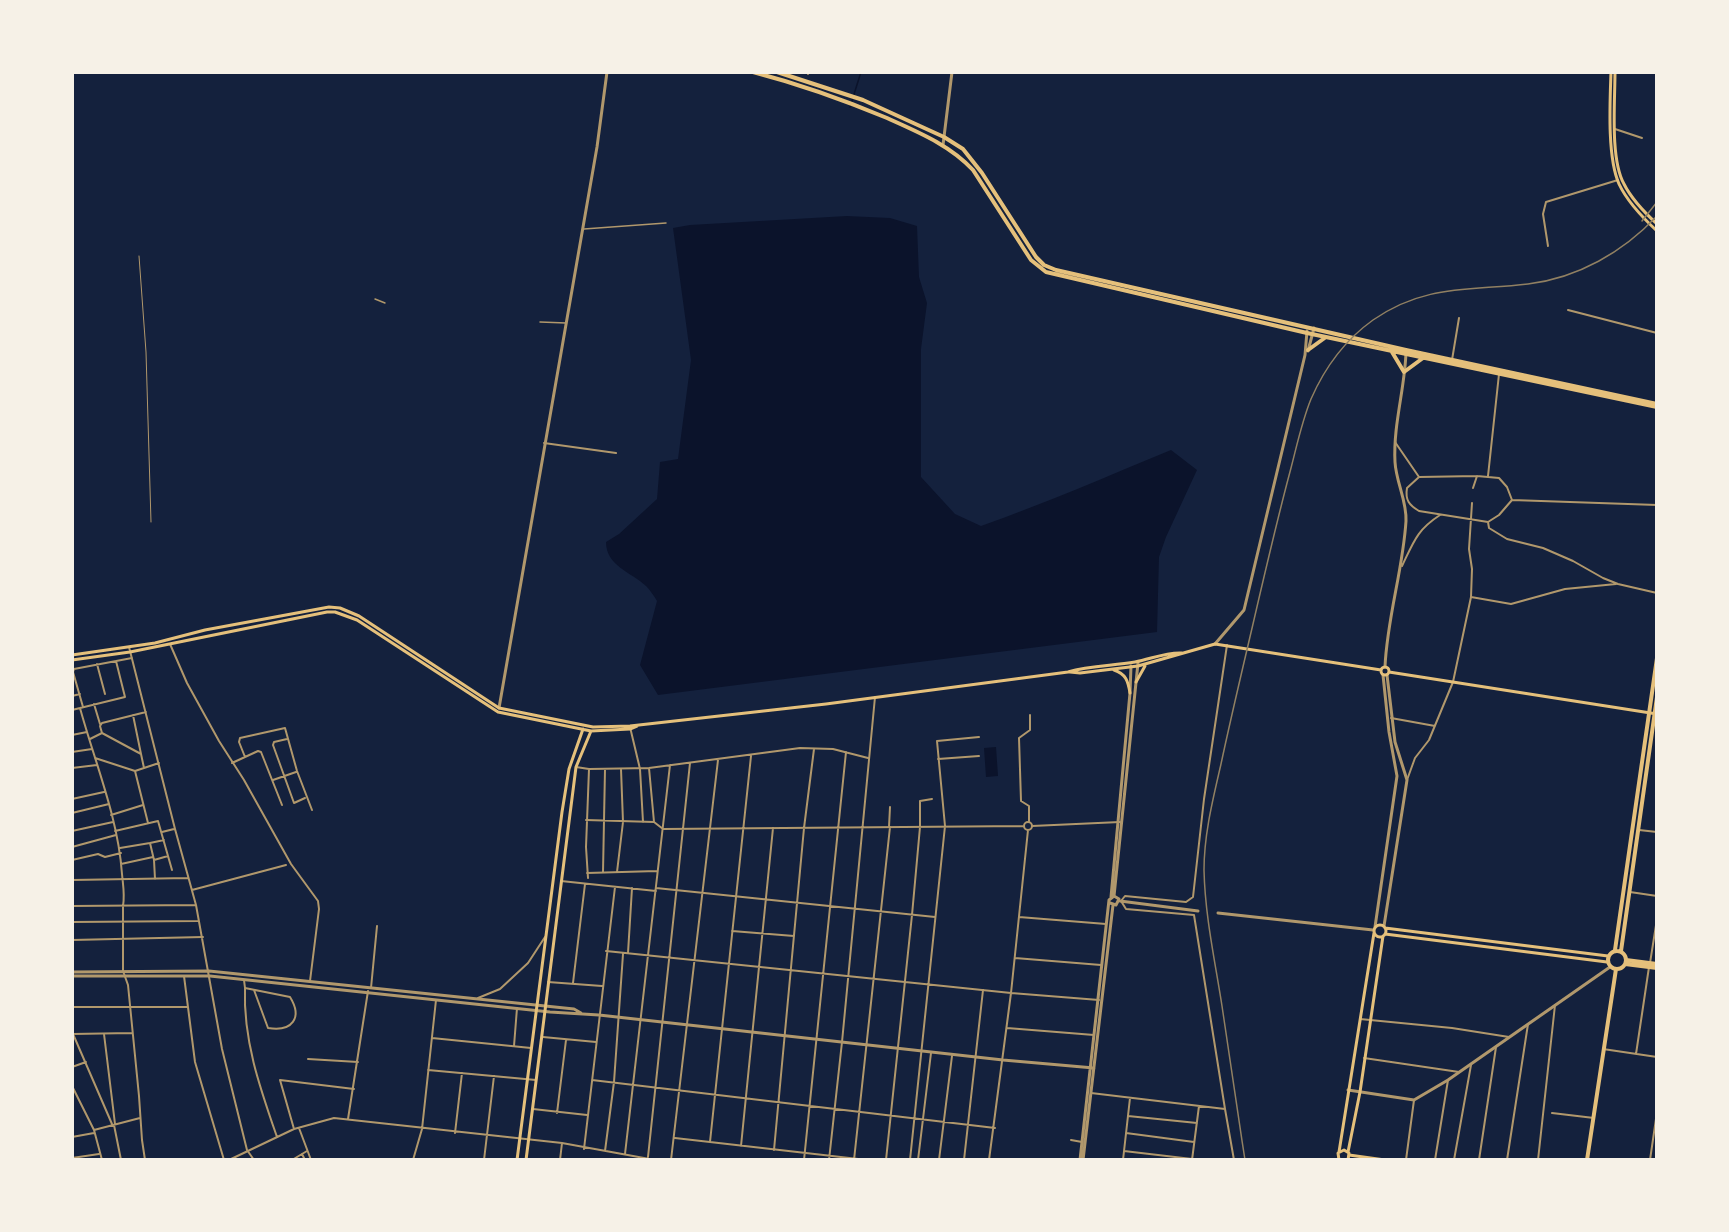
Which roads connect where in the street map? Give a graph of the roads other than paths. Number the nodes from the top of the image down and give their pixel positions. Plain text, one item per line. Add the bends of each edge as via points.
1 (607, 72) edge
2 (753, 72) edge
3 (777, 72) edge
4 (952, 72) edge
5 (1613, 72) edge
6 (1615, 129) junction
7 (944, 137) junction
8 (1642, 138) dead end
9 (943, 145) junction
10 (1618, 180) junction
11 (666, 223) dead end
12 (1657, 224) edge
13 (582, 229) junction
14 (1657, 231) edge
15 (1548, 246) dead end
16 (139, 256) dead end
17 (375, 299) dead end
18 (385, 303) dead end
19 (1568, 310) dead end
20 (1459, 318) dead end
21 (540, 322) dead end
22 (567, 323) junction
23 (1308, 326) junction
24 (1314, 328) junction
25 (1307, 333) junction
26 (1657, 333) edge
27 (1312, 334) junction
28 (1327, 336) junction
29 (1340, 337) junction
30 (1361, 342) junction
31 (1308, 350) junction
32 (1391, 351) junction
33 (1406, 352) junction
34 (1305, 355) junction
35 (1424, 358) junction
36 (1452, 360) junction
37 (1404, 372) junction
38 (1500, 372) junction
39 (1657, 406) edge
40 (1395, 441) junction
41 (544, 443) junction
42 (616, 453) dead end
43 (1477, 476) junction
44 (1488, 476) junction
45 (1419, 477) junction
46 (1473, 488) dead end
47 (1404, 499) junction
48 (1512, 500) junction
49 (1472, 503) dead end
50 (1657, 506) edge
51 (1440, 515) junction
52 (1470, 519) junction
53 (151, 522) dead end
54 (1488, 522) junction
55 (1401, 566) junction
56 (1618, 584) junction
57 (1657, 593) edge
58 (1471, 597) junction
59 (244, 622) junction
60 (246, 628) junction
61 (170, 644) junction
62 (1215, 644) junction
63 (1227, 645) junction
64 (129, 647) junction
65 (130, 652) junction
66 (1182, 653) junction
67 (72, 655) edge
68 (132, 658) junction
69 (1657, 658) edge
70 (72, 660) edge
71 (116, 661) junction
72 (97, 664) junction
73 (1138, 664) junction
74 (1146, 664) junction
75 (1131, 665) junction
76 (1385, 667) joint
77 (1113, 669) junction
78 (1068, 672) junction
79 (1385, 673) junction
80 (1136, 682) junction
81 (1453, 682) junction
82 (1130, 693) junction
83 (80, 694) junction
84 (105, 694) dead end
85 (72, 696) edge
86 (1657, 697) edge
87 (875, 698) junction
88 (94, 704) junction
89 (82, 708) junction
90 (499, 708) junction
91 (72, 710) edge
92 (146, 711) junction
93 (1649, 713) junction
94 (1656, 714) edge
95 (133, 715) junction
96 (1030, 715) dead end
97 (1391, 718) junction
98 (100, 724) junction
99 (585, 724) junction
100 (1435, 726) junction
101 (593, 727) junction
102 (630, 727) junction
103 (583, 729) junction
104 (591, 731) junction
105 (87, 732) junction
106 (102, 733) junction
107 (72, 735) edge
108 (979, 737) dead end
109 (88, 739) junction
110 (287, 739) junction
111 (92, 749) junction
112 (814, 749) junction
113 (1124, 749) junction
114 (1129, 750) junction
115 (72, 752) edge
116 (846, 752) junction
117 (141, 754) junction
118 (751, 756) junction
119 (979, 756) dead end
120 (245, 757) junction
121 (94, 758) junction
122 (868, 758) junction
123 (939, 759) junction
124 (718, 760) junction
125 (159, 763) junction
126 (232, 763) junction
127 (690, 763) junction
128 (97, 765) junction
129 (670, 765) junction
130 (576, 767) junction
131 (72, 768) edge
132 (144, 768) junction
133 (640, 768) junction
134 (649, 768) junction
135 (589, 769) junction
136 (605, 769) junction
137 (621, 769) junction
138 (135, 771) junction
139 (297, 771) junction
140 (283, 776) junction
141 (273, 780) junction
142 (1407, 780) junction
143 (105, 791) junction
144 (306, 798) junction
145 (932, 799) dead end
146 (72, 800) edge
147 (109, 804) junction
148 (144, 805) junction
149 (282, 805) dead end
150 (890, 807) dead end
151 (312, 810) dead end
152 (72, 813) edge
153 (111, 815) junction
154 (586, 820) junction
155 (113, 822) junction
156 (605, 822) junction
157 (622, 822) junction
158 (643, 822) junction
159 (654, 822) junction
160 (1029, 822) junction
161 (1120, 822) junction
162 (148, 823) junction
163 (1024, 825) junction
164 (945, 826) junction
165 (1032, 826) junction
166 (862, 827) junction
167 (890, 827) junction
168 (920, 827) junction
169 (743, 828) junction
170 (773, 828) junction
171 (804, 828) junction
172 (837, 828) junction
173 (175, 829) junction
174 (663, 829) junction
175 (683, 829) junction
176 (710, 829) junction
177 (1028, 830) junction
178 (1637, 830) junction
179 (72, 831) edge
180 (162, 832) junction
181 (1657, 832) edge
182 (116, 833) junction
183 (164, 840) junction
184 (150, 843) junction
185 (72, 847) edge
186 (120, 848) junction
187 (121, 853) junction
188 (168, 856) junction
189 (154, 858) junction
190 (72, 860) edge
191 (122, 864) junction
192 (286, 865) dead end
193 (172, 870) dead end
194 (658, 871) junction
195 (617, 872) junction
196 (588, 873) junction
197 (603, 873) junction
198 (188, 878) junction
199 (588, 878) dead end
200 (72, 879) edge
201 (155, 879) junction
202 (123, 880) junction
203 (561, 881) junction
204 (585, 884) junction
205 (615, 887) junction
206 (632, 888) junction
207 (656, 889) junction
208 (192, 890) junction
209 (677, 890) junction
210 (1628, 892) junction
211 (703, 893) junction
212 (1657, 896) edge
213 (736, 897) junction
214 (1113, 897) junction
215 (766, 900) junction
216 (1120, 901) junction
217 (797, 903) junction
218 (1111, 904) junction
219 (196, 905) junction
220 (72, 906) edge
221 (123, 906) junction
222 (831, 906) junction
223 (854, 909) junction
224 (1198, 910) dead end
225 (882, 912) junction
226 (1218, 913) dead end
227 (912, 915) junction
228 (935, 917) junction
229 (1019, 918) junction
230 (1657, 920) edge
231 (123, 921) junction
232 (199, 921) junction
233 (72, 922) edge
234 (1107, 924) junction
235 (377, 926) dead end
236 (1384, 927) junction
237 (1374, 930) junction
238 (732, 931) junction
239 (762, 932) junction
240 (1384, 935) junction
241 (794, 936) junction
242 (203, 937) junction
243 (545, 937) junction
244 (72, 940) edge
245 (123, 940) junction
246 (606, 951) junction
247 (1618, 951) junction
248 (623, 953) junction
249 (628, 953) junction
250 (648, 955) junction
251 (1608, 956) junction
252 (670, 957) junction
253 (1015, 958) junction
254 (695, 960) junction
255 (1625, 962) junction
256 (729, 964) junction
257 (1609, 964) junction
258 (1102, 965) junction
259 (1650, 965) junction
260 (1657, 966) edge
261 (759, 967) junction
262 (1616, 969) junction
263 (791, 970) junction
264 (72, 974) edge
265 (124, 974) junction
266 (209, 974) junction
267 (824, 974) junction
268 (184, 976) junction
269 (848, 976) junction
270 (874, 979) junction
271 (244, 980) junction
272 (310, 981) junction
273 (548, 982) junction
274 (906, 982) junction
275 (573, 984) junction
276 (928, 984) junction
277 (602, 986) junction
278 (245, 988) junction
279 (370, 988) junction
280 (254, 990) junction
281 (983, 990) junction
282 (368, 993) junction
283 (1011, 993) junction
284 (475, 999) junction
285 (436, 1000) junction
286 (1100, 1000) junction
287 (1556, 1004) junction
288 (547, 1006) junction
289 (72, 1007) edge
290 (130, 1007) junction
291 (188, 1007) junction
292 (536, 1007) junction
293 (517, 1008) junction
294 (546, 1011) junction
295 (582, 1013) junction
296 (599, 1015) junction
297 (618, 1017) junction
298 (641, 1019) junction
299 (1360, 1019) junction
300 (1370, 1020) junction
301 (663, 1022) junction
302 (687, 1024) junction
303 (1528, 1024) junction
304 (722, 1028) junction
305 (1007, 1028) junction
306 (753, 1032) junction
307 (132, 1033) junction
308 (73, 1034) edge
309 (104, 1034) junction
310 (785, 1035) junction
311 (1094, 1035) junction
312 (543, 1037) junction
313 (1509, 1037) junction
314 (432, 1038) junction
315 (817, 1039) junction
316 (566, 1040) junction
317 (596, 1042) junction
318 (842, 1042) junction
319 (867, 1045) junction
320 (514, 1046) junction
321 (1496, 1046) junction
322 (531, 1048) junction
323 (898, 1048) junction
324 (1603, 1049) junction
325 (921, 1051) junction
326 (932, 1052) junction
327 (952, 1054) junction
328 (1636, 1054) junction
329 (976, 1057) junction
330 (1657, 1057) edge
331 (1364, 1058) junction
332 (308, 1059) dead end
333 (1003, 1060) junction
334 (86, 1062) junction
335 (358, 1062) junction
336 (1471, 1063) junction
337 (72, 1067) edge
338 (1091, 1068) junction
339 (428, 1070) junction
340 (1459, 1072) junction
341 (462, 1073) junction
342 (494, 1076) junction
343 (528, 1079) junction
344 (537, 1080) junction
345 (592, 1080) junction
346 (1448, 1080) junction
347 (614, 1082) junction
348 (633, 1085) junction
349 (72, 1086) edge
350 (656, 1088) junction
351 (354, 1089) junction
352 (679, 1090) junction
353 (1348, 1090) junction
354 (1360, 1092) junction
355 (1091, 1093) junction
356 (715, 1095) junction
357 (745, 1098) junction
358 (1130, 1098) junction
359 (1414, 1100) junction
360 (779, 1102) junction
361 (810, 1106) junction
362 (1199, 1106) junction
363 (533, 1109) junction
364 (835, 1109) junction
365 (1225, 1109) junction
366 (860, 1112) junction
367 (1657, 1112) edge
368 (556, 1113) junction
369 (1552, 1113) dead end
370 (588, 1115) junction
371 (891, 1116) junction
372 (1128, 1116) junction
373 (141, 1118) junction
374 (914, 1118) junction
375 (1594, 1118) junction
376 (348, 1119) junction
377 (923, 1119) junction
378 (944, 1122) junction
379 (1197, 1123) junction
380 (113, 1124) junction
381 (968, 1125) junction
382 (299, 1128) junction
383 (994, 1128) junction
384 (294, 1129) junction
385 (422, 1129) junction
386 (94, 1131) junction
387 (455, 1133) junction
388 (1126, 1133) junction
389 (488, 1136) junction
390 (72, 1137) edge
391 (277, 1137) junction
392 (520, 1138) junction
393 (675, 1138) junction
394 (528, 1139) junction
395 (1071, 1140) dead end
396 (710, 1142) junction
397 (1082, 1142) junction
398 (1194, 1142) junction
399 (562, 1143) junction
400 (741, 1146) junction
401 (584, 1149) junction
402 (247, 1150) junction
403 (774, 1150) junction
404 (307, 1151) junction
405 (606, 1151) junction
406 (1124, 1151) junction
407 (1339, 1152) junction
408 (100, 1153) junction
409 (805, 1153) junction
410 (302, 1154) junction
411 (625, 1154) junction
412 (72, 1158) edge
413 (648, 1158) junction
414 (829, 1158) edge
415 (1349, 1158) edge
416 (854, 1159) edge
417 (1338, 1159) edge
418 (102, 1160) edge
419 (121, 1160) edge
420 (145, 1160) edge
421 (224, 1160) edge
422 (229, 1160) edge
423 (254, 1160) edge
424 (292, 1160) edge
425 (304, 1160) edge
426 (311, 1160) edge
427 (413, 1160) edge
428 (484, 1160) edge
429 (517, 1160) edge
430 (526, 1160) edge
431 (561, 1160) edge
432 (655, 1160) edge
433 (671, 1160) edge
434 (804, 1160) edge
435 (867, 1160) edge
436 (886, 1160) edge
437 (910, 1160) edge
438 (918, 1160) edge
439 (939, 1160) edge
440 (964, 1160) edge
441 (989, 1160) edge
442 (1081, 1160) edge
443 (1123, 1160) edge
444 (1192, 1160) edge
445 (1234, 1160) edge
446 (1385, 1160) edge
447 (1406, 1160) edge
448 (1435, 1160) edge
449 (1454, 1160) edge
450 (1479, 1160) edge
451 (1507, 1160) edge
452 (1538, 1160) edge
453 (1587, 1160) edge
454 (1650, 1160) edge

1 - 13 street
2 - 9 main road via 812,88
3 - 7 main road via 853,97
4 - 7 street
5 - 6 main road
5 - 10 main road via 1612,156
6 - 8 street
6 - 12 main road via 1622,182
7 - 9 street
7 - 23 main road via 963,149 982,173 1044,265
9 - 25 main road via 973,170 1031,260 1046,272
10 - 14 main road via 1640,215
10 - 15 street via 1546,202 1543,214
11 - 13 street
13 - 22 street
16 - 53 lane
17 - 18 street
19 - 26 street
20 - 36 street
21 - 22 street
22 - 41 street
23 - 24 main road
23 - 25 street
24 - 27 street
24 - 29 main road
25 - 27 main road
25 - 34 street
27 - 28 main road
27 - 31 street
28 - 29 main road
28 - 31 main road
29 - 30 main road
30 - 32 main road
30 - 33 main road
31 - 34 street
32 - 33 main road
32 - 37 main road
33 - 35 main road
33 - 36 main road
33 - 37 street
34 - 62 street via 1244,610
35 - 37 main road
35 - 38 main road
36 - 38 main road
37 - 40 street
38 - 39 main road
38 - 44 street
40 - 45 street
40 - 47 street via 1396,474
41 - 42 street
41 - 90 street
43 - 44 street
43 - 45 street
43 - 46 street
44 - 48 street via 1499,478
45 - 47 street via 1407,488
47 - 51 street via 1419,511
47 - 55 street
48 - 50 street
48 - 54 street
49 - 52 street
51 - 52 street
51 - 55 street via 1418,533
52 - 54 street
52 - 58 street
54 - 56 street via 1489,528 1507,538 1543,548
55 - 76 street
56 - 57 street
56 - 58 street via 1565,589 1511,603
58 - 81 street
59 - 60 main road
59 - 64 main road
59 - 90 main road via 340,608 359,616
60 - 61 main road
60 - 103 main road via 334,612 357,620 498,712
61 - 65 main road
61 - 126 street
62 - 63 main road
62 - 66 main road
63 - 79 main road
63 - 216 street via 1193,897 1186,902 1125,896
64 - 65 street
64 - 67 main road
65 - 68 street
65 - 70 main road
66 - 73 main road
66 - 74 main road
68 - 71 street
68 - 92 street
69 - 93 main road
71 - 72 street
71 - 88 street via 125,697
72 - 83 street via 74,669
72 - 84 street
73 - 74 main road
73 - 75 main road
73 - 80 street
74 - 80 main road
75 - 77 main road
75 - 78 main road
75 - 82 street
76 - 79 main road
77 - 78 main road
77 - 82 main road via 1125,676
78 - 87 main road
79 - 81 main road
79 - 97 street
79 - 237 street via 1397,776
80 - 114 street
81 - 93 main road
81 - 100 street
82 - 113 street
83 - 85 street
83 - 89 street
86 - 94 main road
87 - 102 main road
87 - 122 street
88 - 89 street
88 - 98 street
89 - 91 street
89 - 105 street
90 - 99 main road
92 - 95 street
92 - 125 street
93 - 94 main road
93 - 247 main road
94 - 178 main road
95 - 98 street
95 - 117 street
96 - 160 street via 1030,730 1019,738 1021,801 1029,806
97 - 100 street
97 - 142 street
98 - 106 street
99 - 101 main road
99 - 103 main road
100 - 142 street via 1415,758
101 - 102 main road
101 - 104 main road
102 - 104 main road
102 - 133 street
103 - 104 main road
103 - 243 main road via 569,769
104 - 130 main road
105 - 107 street
105 - 109 street
106 - 109 street
106 - 117 street
108 - 123 street via 938,741
109 - 111 street
110 - 120 street via 285,728 240,738
110 - 139 street
110 - 140 street via 273,744
111 - 115 street
111 - 121 street
112 - 116 street
112 - 118 street
112 - 171 street
113 - 114 street
113 - 161 street
114 - 161 street
116 - 122 street
116 - 172 street
117 - 132 street
118 - 124 street
118 - 169 street
119 - 123 street
120 - 126 street
120 - 141 street via 261,752
121 - 128 street
121 - 138 street
122 - 166 street
123 - 164 street
124 - 127 street
124 - 176 street
125 - 132 street
125 - 173 street
126 - 272 street via 291,864 318,901
127 - 129 street
127 - 175 street
128 - 131 street
128 - 143 street
129 - 134 street
129 - 174 street
130 - 135 street
130 - 203 main road
132 - 138 street
133 - 134 street
133 - 137 street
133 - 158 street
134 - 159 street
135 - 136 street
135 - 154 street
136 - 137 street
136 - 156 street
137 - 157 street
138 - 148 street
139 - 140 street
139 - 144 street
140 - 141 street
140 - 144 street via 294,803
141 - 149 street
142 - 236 street
143 - 146 street
143 - 147 street
144 - 151 street
145 - 168 street via 920,800
147 - 152 street
147 - 153 street
148 - 153 street
148 - 162 street
150 - 167 street
153 - 155 street
154 - 156 street
154 - 196 street
155 - 179 street
155 - 182 street
156 - 157 street
156 - 197 street
157 - 158 street
157 - 195 street
158 - 159 street
159 - 174 street
160 - 163 street
160 - 165 street
161 - 165 street
161 - 214 street
162 - 180 street via 158,821
162 - 182 street
163 - 164 street
163 - 177 street
164 - 168 street
164 - 228 street
165 - 177 street
166 - 167 street
166 - 172 street
166 - 223 street
167 - 168 street
167 - 225 street
168 - 227 street
169 - 170 street
169 - 176 street
169 - 213 street
170 - 171 street
170 - 215 street
171 - 172 street
171 - 217 street
172 - 222 street
173 - 180 street
173 - 198 street
174 - 175 street
174 - 194 street
175 - 176 street
175 - 209 street
176 - 211 street
177 - 229 street
178 - 181 street
178 - 210 main road
180 - 183 street
182 - 185 street
182 - 186 street
183 - 184 street
183 - 188 street
184 - 186 street
184 - 189 street
186 - 187 street
187 - 190 street
187 - 191 street
188 - 189 street
188 - 193 street
189 - 191 street
189 - 201 street
191 - 202 street
192 - 208 street
194 - 195 street
194 - 207 street
195 - 197 street
196 - 197 street
196 - 199 street
198 - 201 street
198 - 208 street
200 - 202 street
201 - 202 street
202 - 221 street
203 - 204 street
203 - 273 main road
204 - 205 street
204 - 275 street
205 - 206 street
205 - 246 street
206 - 207 street
206 - 249 street
207 - 209 street
207 - 250 street
208 - 219 street
209 - 211 street
209 - 252 street
210 - 212 street
210 - 247 main road
211 - 213 street
211 - 254 street
213 - 215 street
213 - 238 street
214 - 216 street
214 - 218 street
215 - 217 street
215 - 239 street
216 - 218 street
216 - 224 street
216 - 365 street via 1126,909 1194,915
217 - 222 street
217 - 241 street
218 - 234 street
218 - 286 street
219 - 221 street
219 - 232 street
220 - 221 street
221 - 231 street
222 - 223 street
222 - 267 street
223 - 225 street
223 - 269 street
225 - 227 street
225 - 270 street
226 - 237 street
227 - 228 street
227 - 274 street
228 - 276 street
229 - 234 street
229 - 253 street
230 - 259 street
231 - 232 street
231 - 233 street
231 - 245 street
232 - 242 street
234 - 258 street
235 - 279 street
236 - 237 main road via 1380,925
236 - 240 main road
236 - 251 main road
237 - 240 main road via 1377,936
237 - 299 main road
238 - 239 street
238 - 256 street
239 - 241 street
239 - 261 street
240 - 257 main road
240 - 300 main road
241 - 263 street
242 - 245 street
242 - 266 street
243 - 284 street via 528,963 501,989
243 - 292 main road
244 - 245 street
245 - 265 street
246 - 248 street
246 - 277 street
247 - 251 main road
247 - 255 main road via 1625,955
248 - 249 street
248 - 297 street
249 - 250 street
250 - 252 street
250 - 298 street
251 - 257 main road
252 - 254 street
252 - 301 street
253 - 258 street
253 - 283 street
254 - 256 street
254 - 302 street
255 - 259 main road
255 - 262 main road
256 - 261 street
256 - 304 street
257 - 262 main road
257 - 287 street
258 - 286 street
259 - 260 main road
259 - 328 street
261 - 263 street
261 - 306 street
262 - 324 main road
263 - 267 street
263 - 310 street
264 - 265 street
265 - 266 street
265 - 268 street
265 - 290 street
266 - 268 street
266 - 271 street
266 - 272 street
266 - 402 street via 222,1049
267 - 269 street
267 - 315 street
268 - 291 street
269 - 270 street
269 - 318 street
270 - 274 street
270 - 319 street
271 - 278 street
271 - 282 street
272 - 279 street
273 - 275 street
273 - 288 main road
274 - 276 street
274 - 323 street
275 - 277 street
276 - 281 street
276 - 325 street
277 - 296 street
278 - 280 street
278 - 391 street via 254,1066
279 - 282 street
279 - 284 street
280 - 280 street via 268,1028 278,1030 294,1022 295,1007 290,996
281 - 283 street
281 - 329 street
282 - 285 street
282 - 335 street
283 - 286 street
283 - 305 street
284 - 292 street
285 - 293 street
285 - 314 street
286 - 311 street
286 - 338 street
287 - 303 street
287 - 452 street
288 - 292 street
288 - 294 main road
288 - 295 street
289 - 290 street
290 - 291 street
290 - 307 street
291 - 421 street via 195,1062
292 - 293 street
292 - 294 street
292 - 322 main road
293 - 320 street
294 - 295 street
294 - 312 main road
295 - 296 street
296 - 297 street
296 - 317 street
297 - 298 street
297 - 347 street
298 - 301 street
298 - 348 street
299 - 300 street
299 - 353 main road
300 - 313 street
300 - 331 main road
301 - 302 street
301 - 350 street
302 - 304 street
302 - 352 street
303 - 313 street
303 - 451 street
304 - 306 street
304 - 356 street
305 - 311 street
305 - 333 street
306 - 310 street
306 - 357 street
307 - 309 street
307 - 373 street
308 - 309 street
308 - 334 street
309 - 380 street
310 - 315 street
310 - 360 street
311 - 338 street
312 - 316 street
312 - 344 main road
313 - 321 street
314 - 320 street
314 - 339 street
315 - 318 street
315 - 361 street
316 - 317 street
316 - 368 street
317 - 345 street
318 - 319 street
318 - 364 street
319 - 323 street
319 - 366 street
320 - 322 street
321 - 336 street
321 - 450 street
322 - 343 main road
323 - 325 street
323 - 371 street
324 - 328 street
324 - 375 main road
325 - 326 street
325 - 374 street
326 - 327 street
326 - 377 street
327 - 329 street
327 - 378 street
328 - 330 street
329 - 333 street
329 - 381 street
331 - 340 street
331 - 354 main road
332 - 335 street
333 - 338 street
333 - 383 street
334 - 337 street
334 - 380 street
335 - 351 street
336 - 340 street
336 - 449 street
338 - 355 street
338 - 397 street
339 - 341 street
339 - 385 street
340 - 346 street
341 - 342 street
341 - 387 street
342 - 343 street
342 - 389 street
343 - 344 street
343 - 392 main road
344 - 363 main road
345 - 347 street
345 - 370 street
346 - 359 street
346 - 448 street
347 - 348 street
347 - 405 street
348 - 350 street
348 - 411 street
349 - 386 street
350 - 352 street
350 - 413 street
351 - 376 street
351 - 384 street via 280,1080
352 - 356 street
352 - 393 street
353 - 354 street
353 - 407 main road
354 - 359 street
354 - 415 main road
355 - 358 street
355 - 442 street
356 - 357 street
356 - 396 street
357 - 360 street
357 - 400 street
358 - 362 street
358 - 372 street
359 - 447 street
360 - 361 street
360 - 403 street
361 - 364 street
361 - 409 street
362 - 365 street
362 - 379 street
363 - 368 street
363 - 394 main road
364 - 366 street
364 - 414 street
365 - 445 street
366 - 371 street
366 - 416 street
367 - 454 street
368 - 370 street
369 - 375 street
370 - 401 street
371 - 374 street
371 - 436 street
372 - 379 street
372 - 388 street
373 - 380 street
373 - 420 street
374 - 377 street
374 - 437 street
375 - 453 main road
376 - 382 street via 334,1118
376 - 385 street
377 - 378 street
377 - 438 street
378 - 381 street
378 - 439 street
379 - 398 street
380 - 386 street
380 - 419 street
381 - 383 street
381 - 440 street
382 - 384 street
382 - 404 street
383 - 441 street
384 - 391 street
385 - 387 street
385 - 427 street
386 - 390 street
386 - 408 street
387 - 389 street
388 - 398 street
388 - 406 street
389 - 392 street
389 - 428 street
391 - 402 street
392 - 394 street
392 - 429 main road
393 - 396 street
393 - 433 street
394 - 399 street
394 - 430 main road
395 - 397 street
396 - 400 street
397 - 442 street
398 - 444 street
399 - 401 street
399 - 431 street
400 - 403 street
401 - 405 street
402 - 422 street
402 - 423 street
403 - 409 street
404 - 410 street
404 - 426 street
405 - 411 street
406 - 443 street
406 - 444 street
407 - 415 main road via 1344,1150
407 - 417 main road
408 - 412 street
408 - 418 street
409 - 414 street
409 - 434 street
410 - 424 street
410 - 425 street
411 - 413 street
413 - 432 street
414 - 416 street
415 - 446 main road
416 - 435 street

